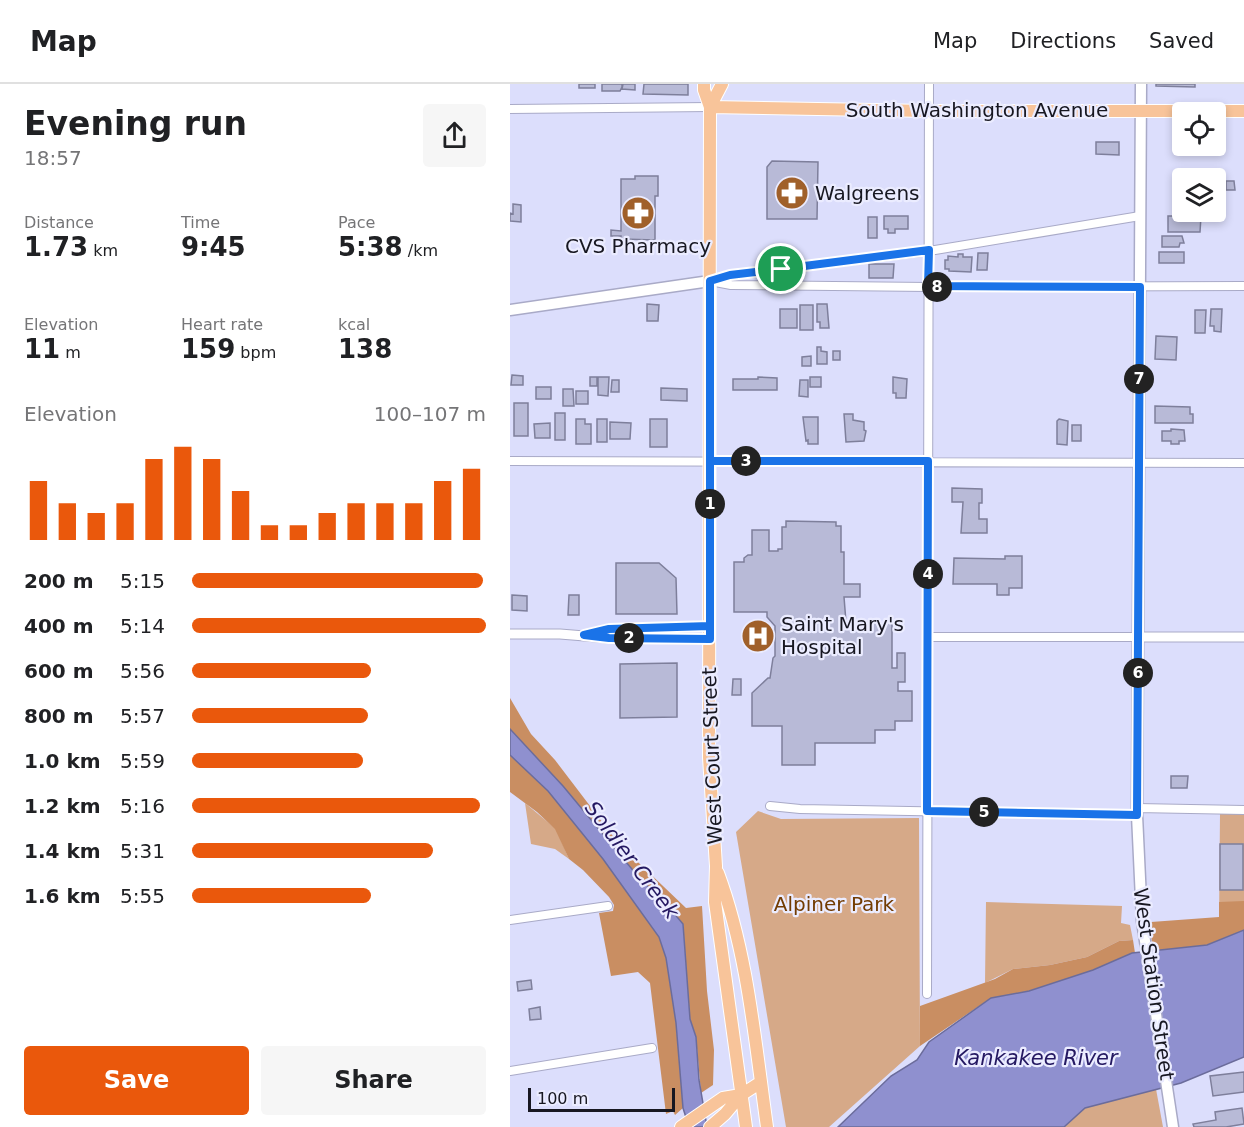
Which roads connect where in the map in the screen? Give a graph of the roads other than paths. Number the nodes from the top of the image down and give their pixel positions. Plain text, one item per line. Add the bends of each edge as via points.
1 (704, 84) edge
2 (722, 84) edge
3 (929, 84) edge
4 (1141, 84) edge
5 (710, 107) junction
6 (510, 109) edge
7 (929, 111) junction
8 (1141, 111) junction
9 (1244, 111) edge
10 (1140, 216) junction
11 (929, 250) junction
12 (710, 281) junction
13 (928, 286) junction
14 (1244, 286) edge
15 (1140, 287) junction
16 (510, 310) edge
17 (510, 461) edge
18 (710, 461) junction
19 (928, 461) junction
20 (1139, 462) junction
21 (1244, 463) edge
22 (710, 632) junction
23 (510, 634) edge
24 (928, 637) junction
25 (1138, 637) junction
26 (1244, 637) edge
27 (770, 806) dead end
28 (1244, 810) edge
29 (927, 811) junction
30 (1137, 811) junction
31 (716, 866) junction
32 (608, 906) dead end
33 (510, 921) edge
34 (927, 994) dead end
35 (652, 1048) dead end
36 (510, 1071) edge
37 (761, 1082) junction
38 (741, 1095) junction
39 (681, 1127) edge
40 (710, 1127) edge
41 (746, 1127) edge
42 (767, 1127) edge
43 (1173, 1127) edge

1 - 5 main road, West Court Street
2 - 5 main road, West Court Street
3 - 7 street
4 - 8 main road, West Station Street
5 - 6 street
5 - 7 main road, South Washington Avenue
5 - 12 main road, West Court Street
7 - 8 main road, South Washington Avenue
7 - 11 street
8 - 9 main road, South Washington Avenue
8 - 10 main road, West Station Street
10 - 11 street
10 - 15 main road, West Station Street
11 - 12 street via 730,275
11 - 13 street
12 - 13 street via 731,285
12 - 16 main road
12 - 18 main road, West Court Street
13 - 15 street
13 - 19 street
14 - 15 street
15 - 20 main road, West Station Street
17 - 18 street
18 - 19 street
18 - 22 main road, West Court Street
19 - 20 street
19 - 24 street
20 - 21 street
20 - 25 main road, West Station Street
22 - 23 street via 609,638
22 - 31 main road, West Court Street via 709,757
24 - 25 street
24 - 29 street
25 - 26 street
25 - 30 main road, West Station Street
27 - 29 street
28 - 30 street
29 - 30 street
29 - 34 street
30 - 43 main road, West Station Street via 1142,921
31 - 37 main road, West Court Street via 748,988
31 - 38 main road, West Court Street via 715,902
32 - 33 street
35 - 36 street
37 - 38 main road
37 - 42 main road, West Court Street
38 - 39 main road via 723,1098
38 - 40 main road
38 - 41 main road, West Court Street

